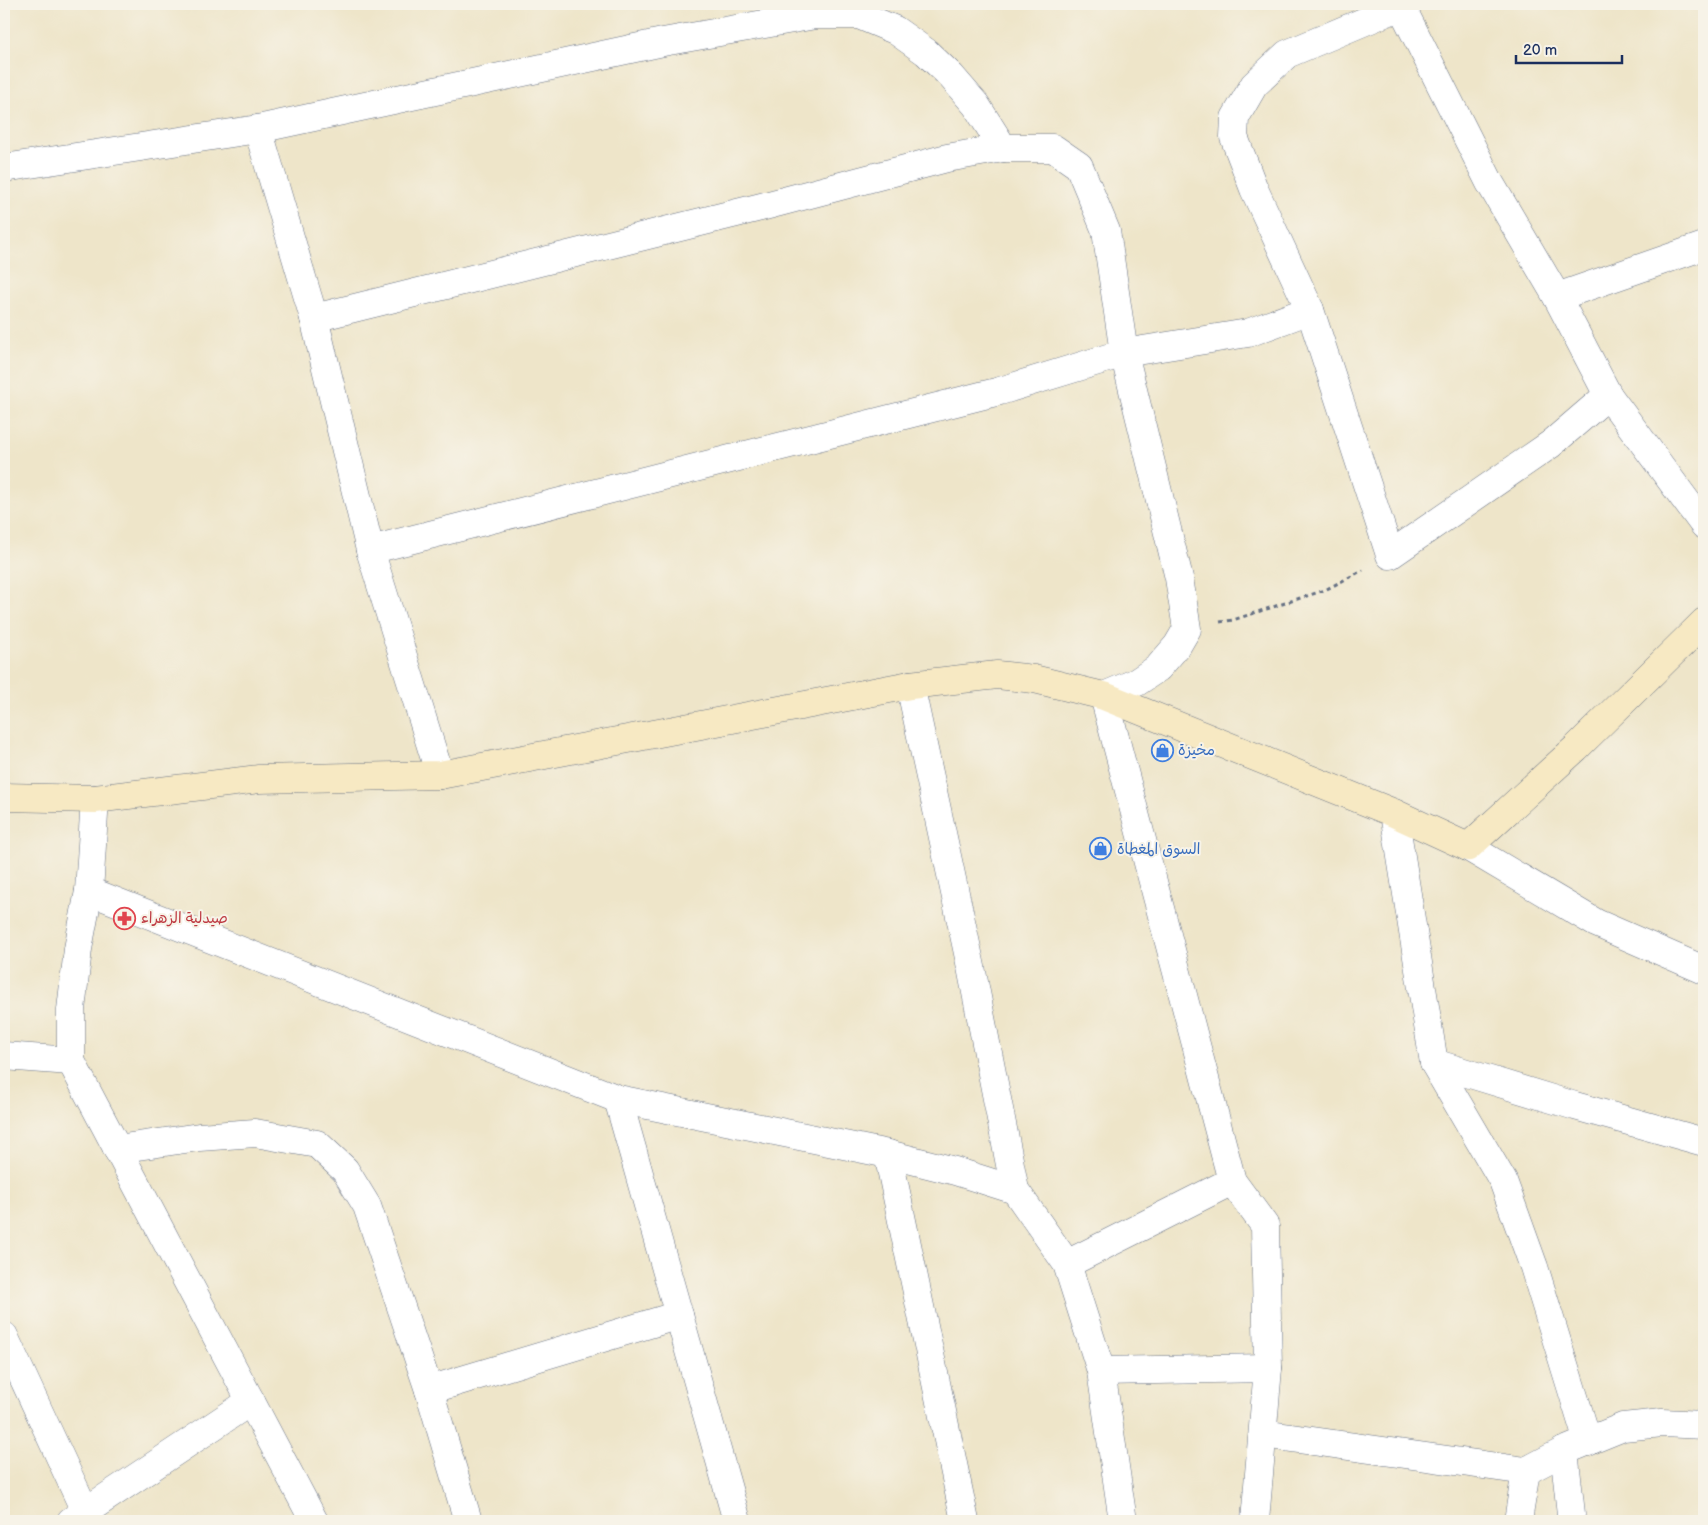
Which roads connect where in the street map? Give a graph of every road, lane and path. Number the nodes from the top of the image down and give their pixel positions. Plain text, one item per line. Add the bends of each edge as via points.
1 (1402, 4) edge
2 (258, 129) junction
3 (1003, 148) junction
4 (4, 168) edge
5 (1704, 246) edge
6 (1557, 297) junction
7 (1310, 310) junction
8 (314, 318) junction
9 (1124, 354) junction
10 (1608, 395) junction
11 (1704, 525) edge
12 (370, 550) junction
13 (1390, 555) junction
14 (1704, 622) edge
15 (1187, 629) junction
16 (910, 685) junction
17 (1104, 696) junction
18 (440, 775) junction
19 (4, 797) edge
20 (95, 799) junction
21 (1394, 813) junction
22 (1468, 847) junction
23 (89, 891) junction
24 (1704, 970) edge
25 (4, 1056) edge
26 (71, 1061) junction
27 (1434, 1063) junction
28 (618, 1099) junction
29 (1704, 1142) edge
30 (117, 1149) junction
31 (888, 1154) junction
32 (1232, 1181) junction
33 (1015, 1190) junction
34 (1067, 1264) junction
35 (679, 1315) junction
36 (4, 1336) edge
37 (1268, 1368) junction
38 (1101, 1371) junction
39 (429, 1390) junction
40 (251, 1401) junction
41 (1704, 1426) edge
42 (1263, 1434) junction
43 (1576, 1446) junction
44 (1526, 1472) junction
45 (78, 1516) edge
46 (1576, 1519) edge
47 (314, 1521) edge
48 (468, 1521) edge
49 (737, 1521) edge
50 (965, 1521) edge
51 (1123, 1521) edge
52 (1255, 1521) edge
53 (1518, 1521) edge

1 - 6 street via 1490,183
1 - 7 street via 1287,54 1254,85 1235,118 1234,137 1254,189
2 - 3 street via 664,42 816,15 858,15 895,30 926,52 976,105
2 - 4 street
2 - 8 street
3 - 8 street via 947,158
3 - 9 street via 1053,148 1079,166 1106,230
5 - 6 street
6 - 10 street
7 - 9 street via 1248,333
7 - 13 street
8 - 12 street
9 - 12 street via 1000,391
9 - 15 street via 1179,578
10 - 11 street
10 - 13 street via 1551,444
12 - 18 street
13 - 15 path via 1325,590 1233,620
14 - 22 street via 1576,748
15 - 17 street via 1158,668 1138,682
16 - 17 street via 997,675 1034,678
16 - 18 street
16 - 33 street
17 - 21 street
17 - 32 street
18 - 20 street via 259,779
19 - 20 street
20 - 23 street
21 - 22 street
21 - 27 street
22 - 24 street via 1596,923
23 - 26 street via 71,1010
23 - 28 street
25 - 26 street
26 - 30 street
27 - 29 street
27 - 43 street via 1504,1181 1534,1267
28 - 31 street
28 - 35 street
30 - 39 street via 198,1137 255,1133 317,1144 345,1170 367,1206
30 - 40 street
31 - 33 street
31 - 50 street
32 - 34 street
32 - 37 street via 1266,1226
33 - 34 street
34 - 38 street
35 - 39 street
35 - 49 street
36 - 45 street
37 - 38 street
37 - 42 street
38 - 51 street
39 - 48 street
40 - 45 street
40 - 47 street
41 - 43 street via 1662,1423 1623,1427
42 - 44 street
42 - 52 street
43 - 44 street
43 - 46 street
44 - 53 street

